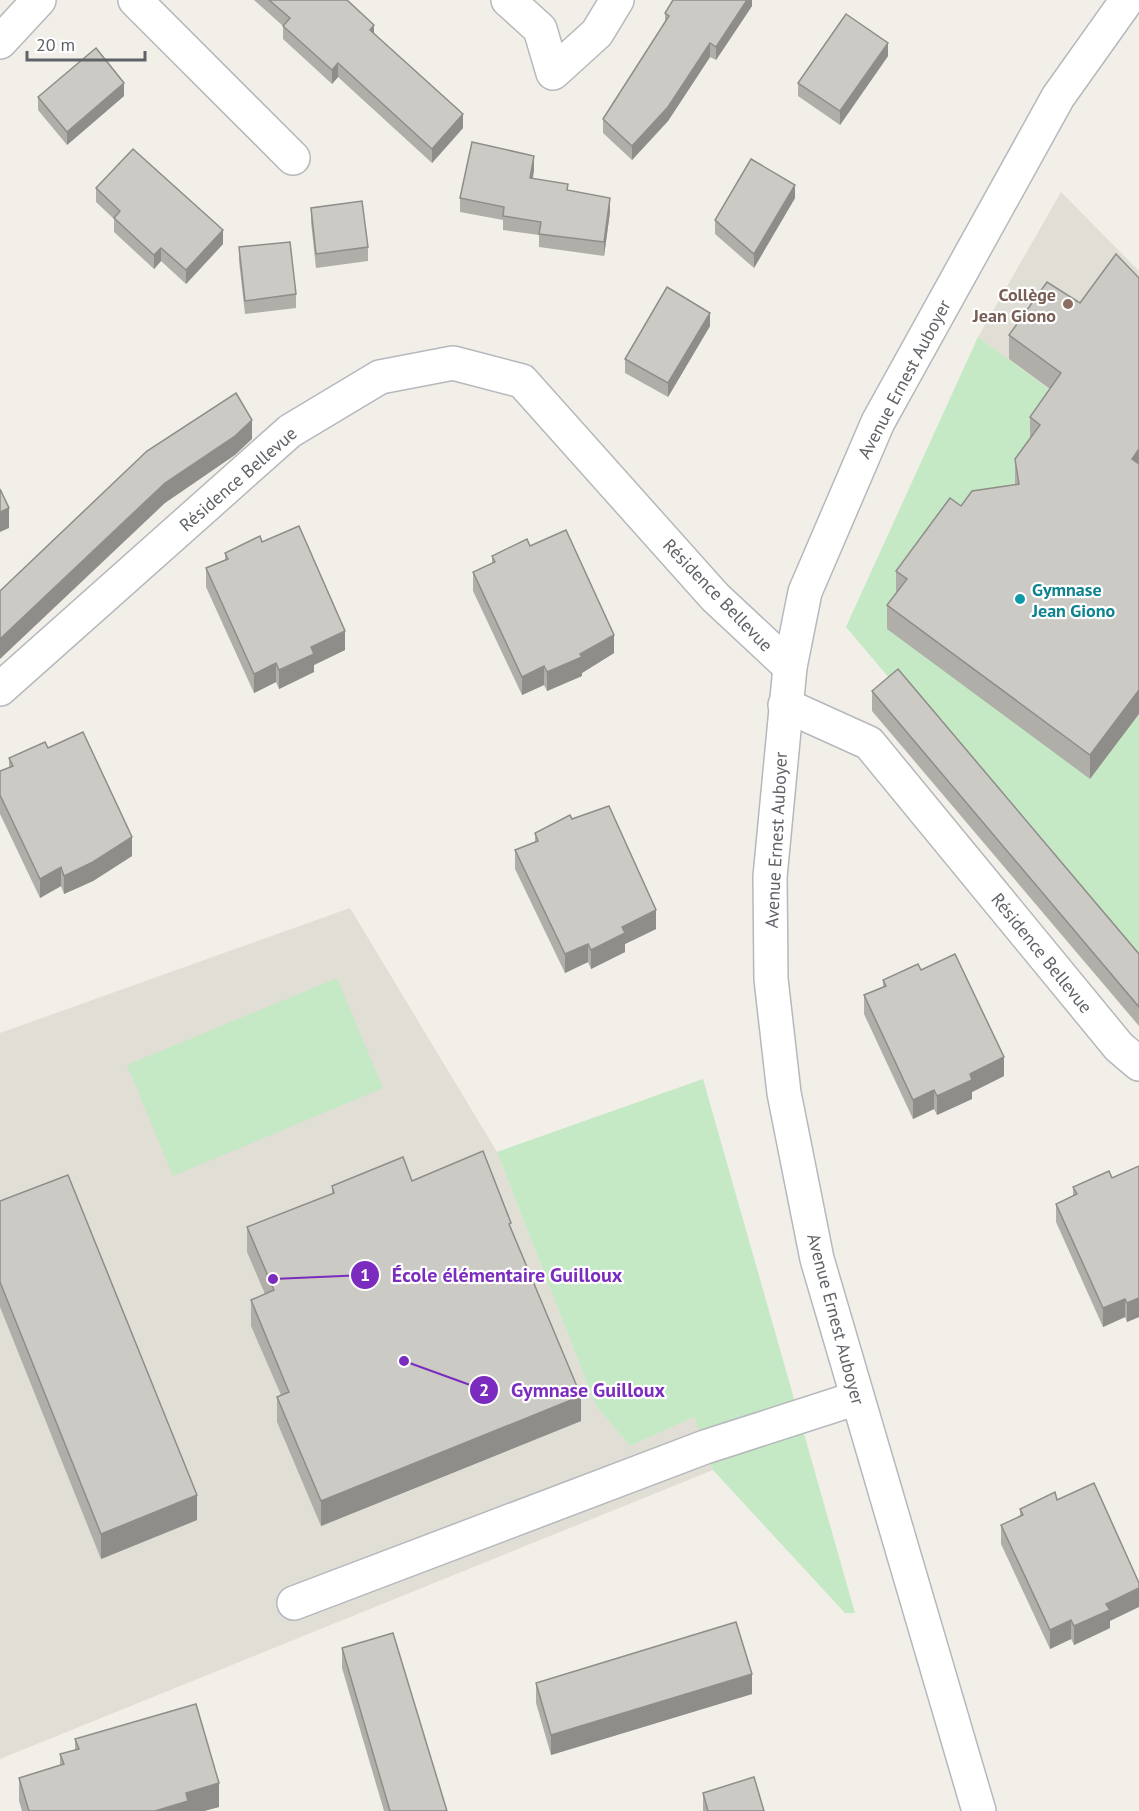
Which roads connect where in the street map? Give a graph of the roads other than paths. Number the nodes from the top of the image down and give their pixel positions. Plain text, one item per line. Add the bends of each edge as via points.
1 (39, 0) edge
2 (135, 0) edge
3 (508, 0) edge
4 (617, 0) edge
5 (1127, 0) edge
6 (0, 42) edge
7 (293, 158) dead end
8 (790, 667) junction
9 (0, 689) edge
10 (785, 705) junction
11 (1139, 1064) edge
12 (857, 1398) junction
13 (294, 1603) dead end
14 (979, 1811) edge

1 - 6 street
2 - 7 street
3 - 4 street via 540,29 554,73 597,33
5 - 8 street, Avenue Ernest Auboyer via 1058,97 878,422 805,592
8 - 9 street, Résidence Bellevue via 715,597 522,381 453,363 381,377 290,431
8 - 10 street, Avenue Ernest Auboyer
10 - 11 street, Résidence Bellevue via 869,743 1119,1047
10 - 12 street, Avenue Ernest Auboyer via 770,877 771,979 784,1093 817,1259
12 - 13 street via 705,1447
12 - 14 street, Avenue Ernest Auboyer

